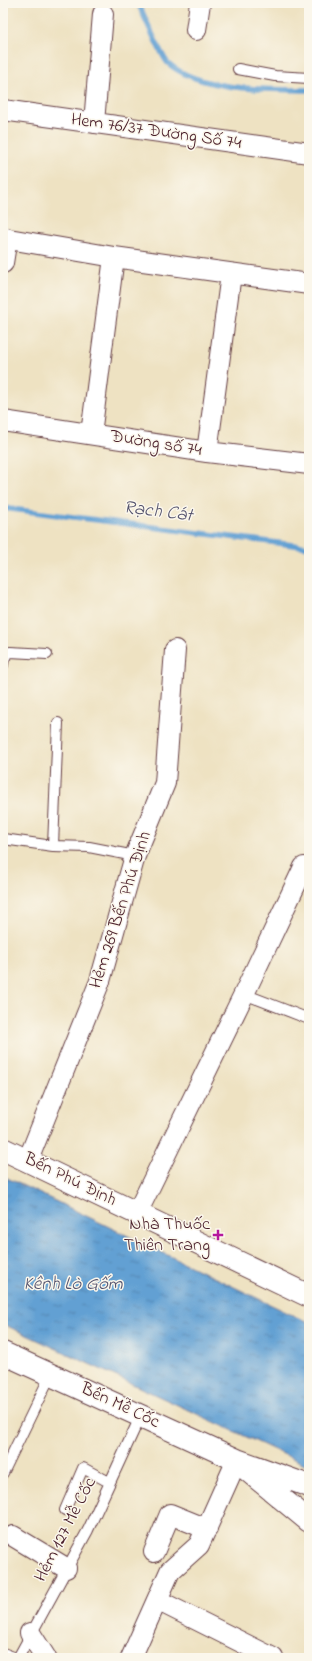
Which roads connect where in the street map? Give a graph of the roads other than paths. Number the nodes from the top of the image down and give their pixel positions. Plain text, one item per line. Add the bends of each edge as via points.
1 (200, 3) edge
2 (102, 14) dead end
3 (196, 30) dead end
4 (238, 69) dead end
5 (309, 78) edge
6 (3, 110) edge
7 (94, 122) junction
8 (309, 153) edge
9 (5, 238) edge
10 (114, 257) junction
11 (3, 263) edge
12 (231, 274) junction
13 (309, 284) edge
14 (3, 421) edge
15 (91, 434) junction
16 (207, 452) junction
17 (309, 464) edge
18 (175, 650) dead end
19 (47, 654) dead end
20 (3, 665) edge
21 (58, 723) dead end
22 (3, 839) edge
23 (52, 846) junction
24 (135, 856) junction
25 (304, 867) dead end
26 (244, 994) junction
27 (309, 1019) edge
28 (3, 1149) edge
29 (28, 1160) junction
30 (136, 1213) junction
31 (309, 1296) edge
32 (3, 1353) edge
33 (51, 1374) junction
34 (141, 1415) junction
35 (236, 1460) junction
36 (3, 1473) edge
37 (110, 1482) junction
38 (309, 1486) edge
39 (65, 1510) dead end
40 (309, 1521) edge
41 (207, 1528) junction
42 (13, 1536) dead end
43 (154, 1552) dead end
44 (66, 1568) junction
45 (157, 1600) junction
46 (30, 1633) junction
47 (3, 1653) edge
48 (265, 1656) edge
49 (17, 1658) edge
50 (46, 1658) edge
51 (131, 1658) edge

1 - 3 street
2 - 7 street
4 - 5 lane via 275,76
6 - 7 street, Hem 76/37 Đường Số 74
7 - 8 street, Hem 76/37 Đường Số 74
9 - 10 street
9 - 11 street
10 - 12 street
10 - 15 street
12 - 13 street
12 - 16 street
14 - 15 street, Đường số 74
15 - 16 street, Đường số 74
16 - 17 street, Đường số 74
18 - 24 street, Hẻm 269 Bến Phú Định via 165,783
19 - 20 lane via 10,652 4,658
21 - 23 lane
22 - 23 lane
23 - 24 lane via 89,847
24 - 29 street, Hẻm 269 Bến Phú Định via 100,981
25 - 26 street
26 - 27 lane
26 - 30 street
28 - 29 street, Bến Phú Định
29 - 30 street, Bến Phú Định
30 - 31 street, Bến Phú Định
32 - 33 street, Bến Mễ Cốc
33 - 34 street, Bến Mễ Cốc
33 - 36 lane
34 - 35 street, Bến Mễ Cốc
34 - 37 lane, Hẻm 127 Mễ Cốc
35 - 38 street, Bến Mễ Cốc
35 - 40 street, Bến Mễ Cốc
35 - 41 street
37 - 39 lane via 83,1468
37 - 44 lane, Hẻm 127 Mễ Cốc via 88,1530
41 - 43 street via 170,1514
41 - 45 street via 199,1546 170,1571
42 - 44 street
44 - 46 lane, Hẻm 127 Mễ Cốc
45 - 48 street
45 - 51 street
46 - 49 lane, Hẻm 127 Mễ Cốc
46 - 50 street
47 - 49 lane, Hẻm 127 Mễ Cốc

